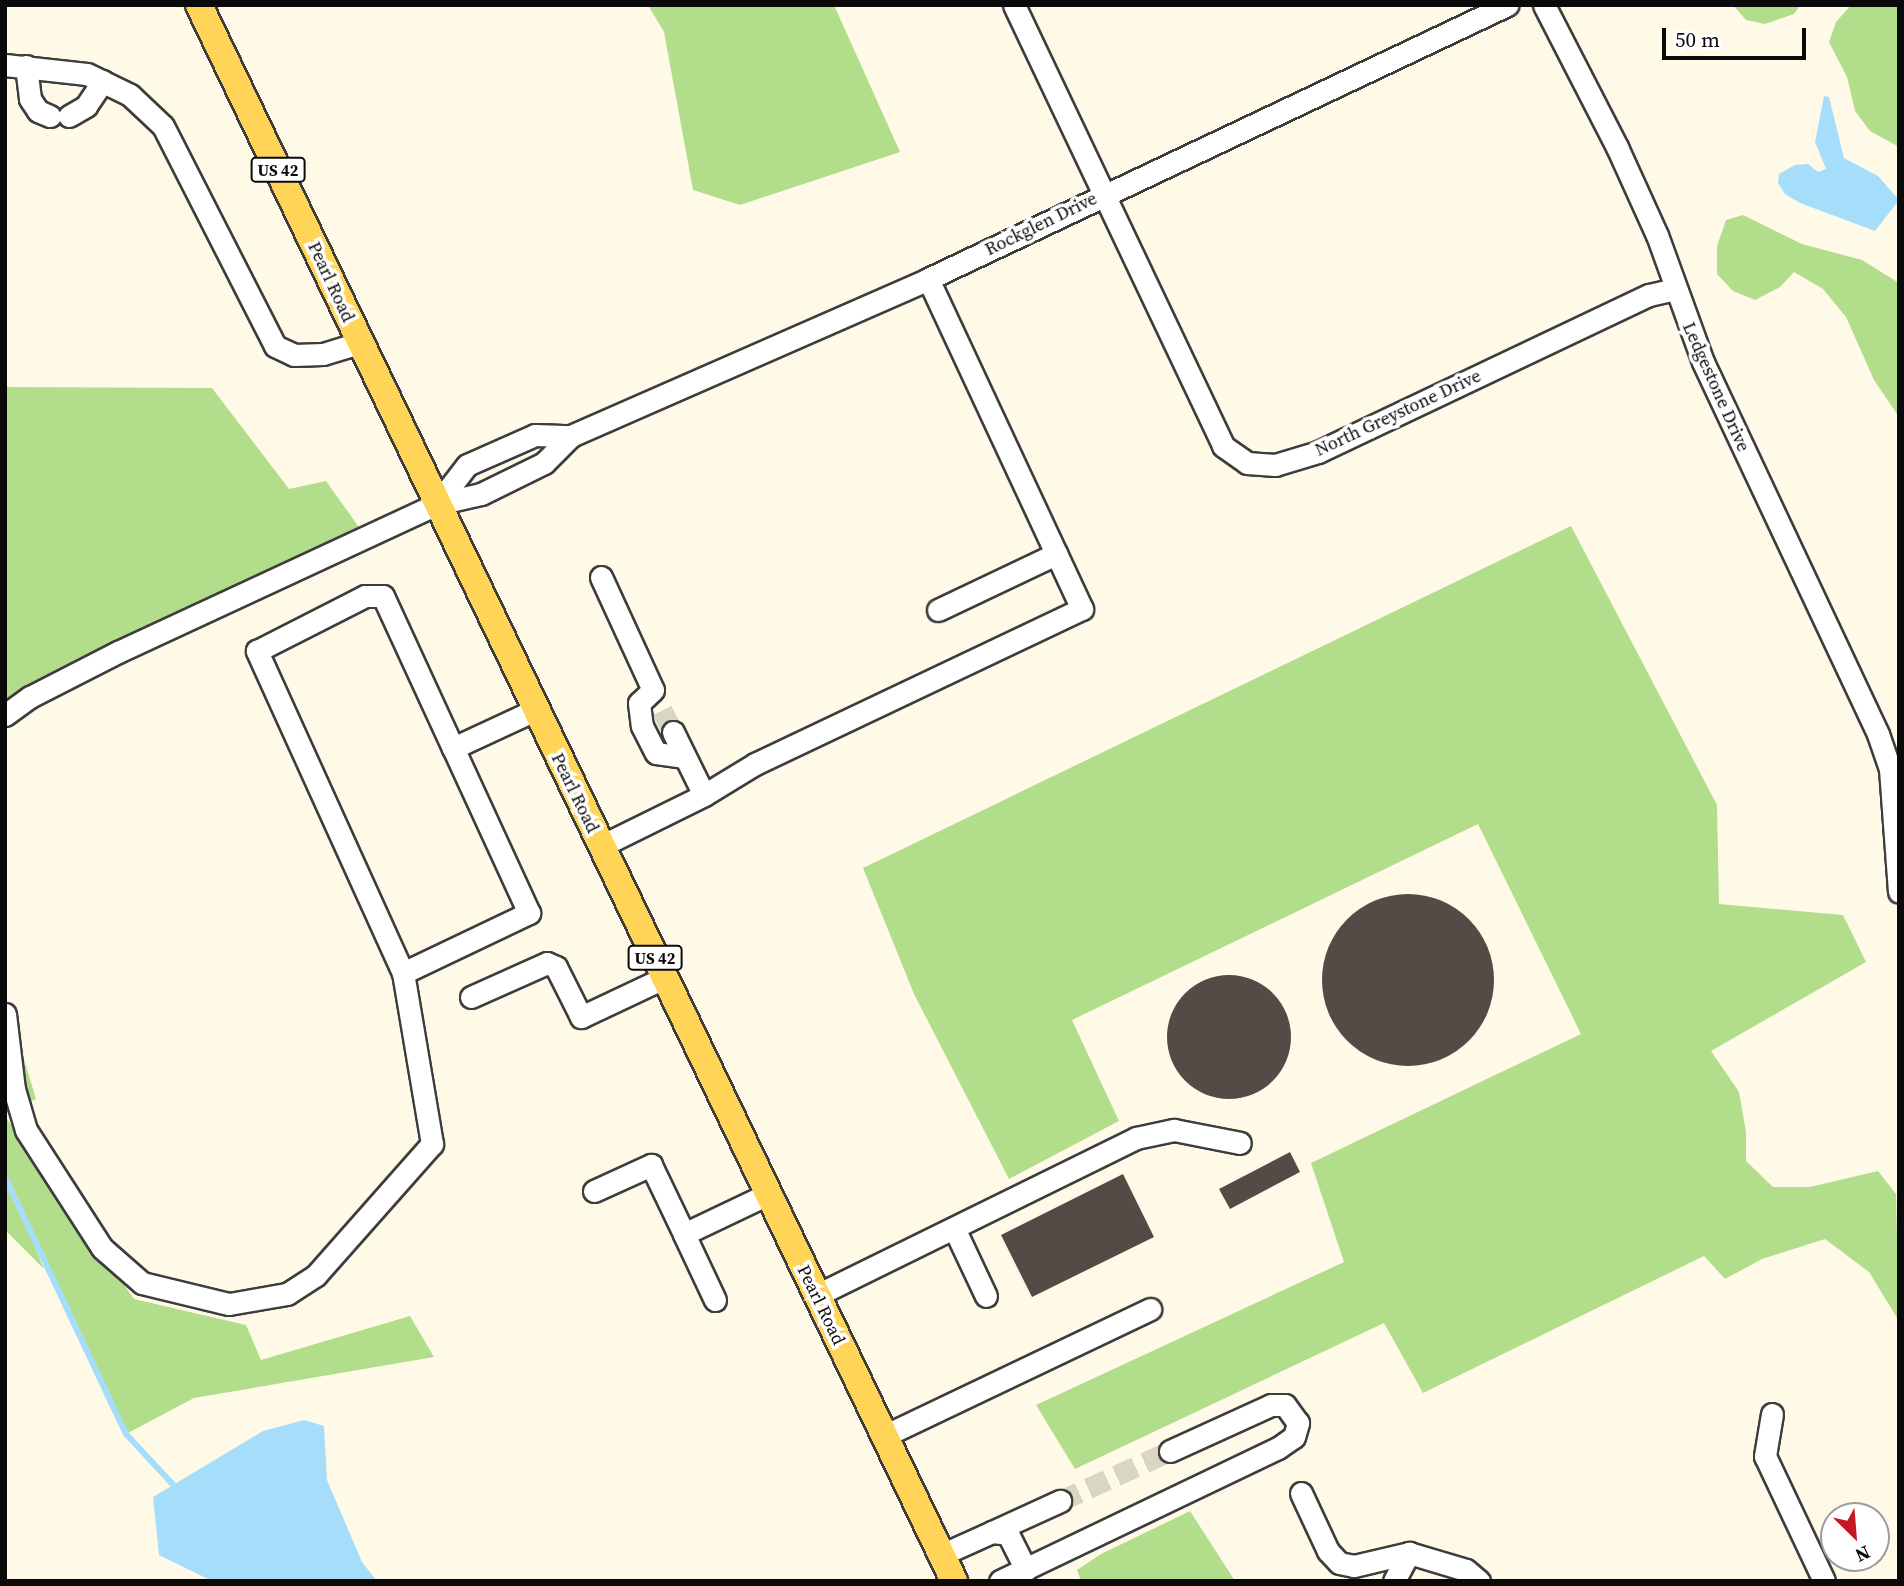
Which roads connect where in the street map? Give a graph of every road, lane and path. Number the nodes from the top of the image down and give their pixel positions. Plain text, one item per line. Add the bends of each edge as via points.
1 (199, 5) edge
2 (1014, 5) edge
3 (1507, 5) edge
4 (1544, 5) edge
5 (15, 65) edge
6 (103, 81) junction
7 (1102, 194) junction
8 (928, 279) junction
9 (1674, 289) junction
10 (360, 343) junction
11 (571, 436) junction
12 (437, 504) junction
13 (1056, 554) junction
14 (601, 577) dead end
15 (938, 610) dead end
16 (653, 690) junction
17 (535, 710) junction
18 (662, 710) tunnel mouth
19 (5, 715) edge
20 (673, 732) tunnel mouth
21 (453, 748) junction
22 (685, 757) junction
23 (1894, 767) edge
24 (704, 795) junction
25 (601, 846) junction
26 (1899, 892) edge
27 (403, 973) junction
28 (664, 978) junction
29 (471, 997) dead end
30 (5, 1014) edge
31 (1240, 1143) dead end
32 (594, 1191) dead end
33 (768, 1194) junction
34 (954, 1228) junction
35 (684, 1234) junction
36 (817, 1295) junction
37 (986, 1296) dead end
38 (715, 1300) dead end
39 (1150, 1309) dead end
40 (1772, 1414) dead end
41 (884, 1436) junction
42 (1170, 1451) tunnel mouth
43 (1301, 1493) dead end
44 (1060, 1501) tunnel mouth
45 (992, 1532) junction
46 (1409, 1553) junction
47 (1026, 1570) junction
48 (948, 1573) edge
49 (1000, 1581) edge
50 (1395, 1581) edge
51 (1479, 1581) edge
52 (1824, 1581) edge

1 - 10 main road, Pearl Road / US 42
2 - 7 street, North Greystone Drive
3 - 7 street, Rockglen Drive
4 - 9 street, Ledgestone Drive via 1657,236
5 - 6 street via 62,68
5 - 6 street via 38,111 59,116 86,106
6 - 10 street via 130,95 163,126 275,346 294,355 323,354
7 - 8 street, Rockglen Drive
7 - 9 street, North Greystone Drive via 1223,446 1247,463 1275,465 1318,452 1646,296
8 - 11 street, Rockglen Drive
8 - 13 street
9 - 23 street, Ledgestone Drive
10 - 12 main road, Pearl Road / US 42
11 - 12 street, Rockglen Drive via 544,463 481,494
11 - 12 street, Rockglen Drive via 535,435 467,465
12 - 17 main road, Pearl Road / US 42
12 - 19 street via 118,652
13 - 15 street
13 - 24 street via 1082,609 755,764
14 - 16 street
16 - 18 street
16 - 22 street via 639,703 642,726 656,753
17 - 21 street
17 - 25 main road, Pearl Road / US 42
20 - 22 street
21 - 27 street via 529,913
21 - 27 street via 383,596 365,596 257,651
22 - 24 street
23 - 26 street
24 - 25 street
25 - 28 main road, Pearl Road / US 42
27 - 30 street via 432,1144 316,1275 287,1294 229,1304 142,1283 102,1248 26,1130 14,1090
28 - 29 street via 581,1017 556,967 547,963
28 - 33 main road, Pearl Road / US 42
31 - 34 street via 1174,1130 1136,1138
32 - 35 street via 651,1165
33 - 35 street
33 - 36 main road, Pearl Road / US 42
34 - 36 street
34 - 37 street
35 - 38 street
36 - 41 main road, Pearl Road / US 42
39 - 41 street
40 - 52 street via 1765,1456
41 - 48 main road, Pearl Road / US 42
42 - 47 street via 1270,1405 1286,1405 1298,1423 1294,1437 1278,1448
43 - 46 street via 1328,1551 1339,1563 1354,1566
44 - 45 street
45 - 47 street via 1008,1534
45 - 48 street
46 - 50 street
46 - 51 street via 1466,1570
47 - 49 street

